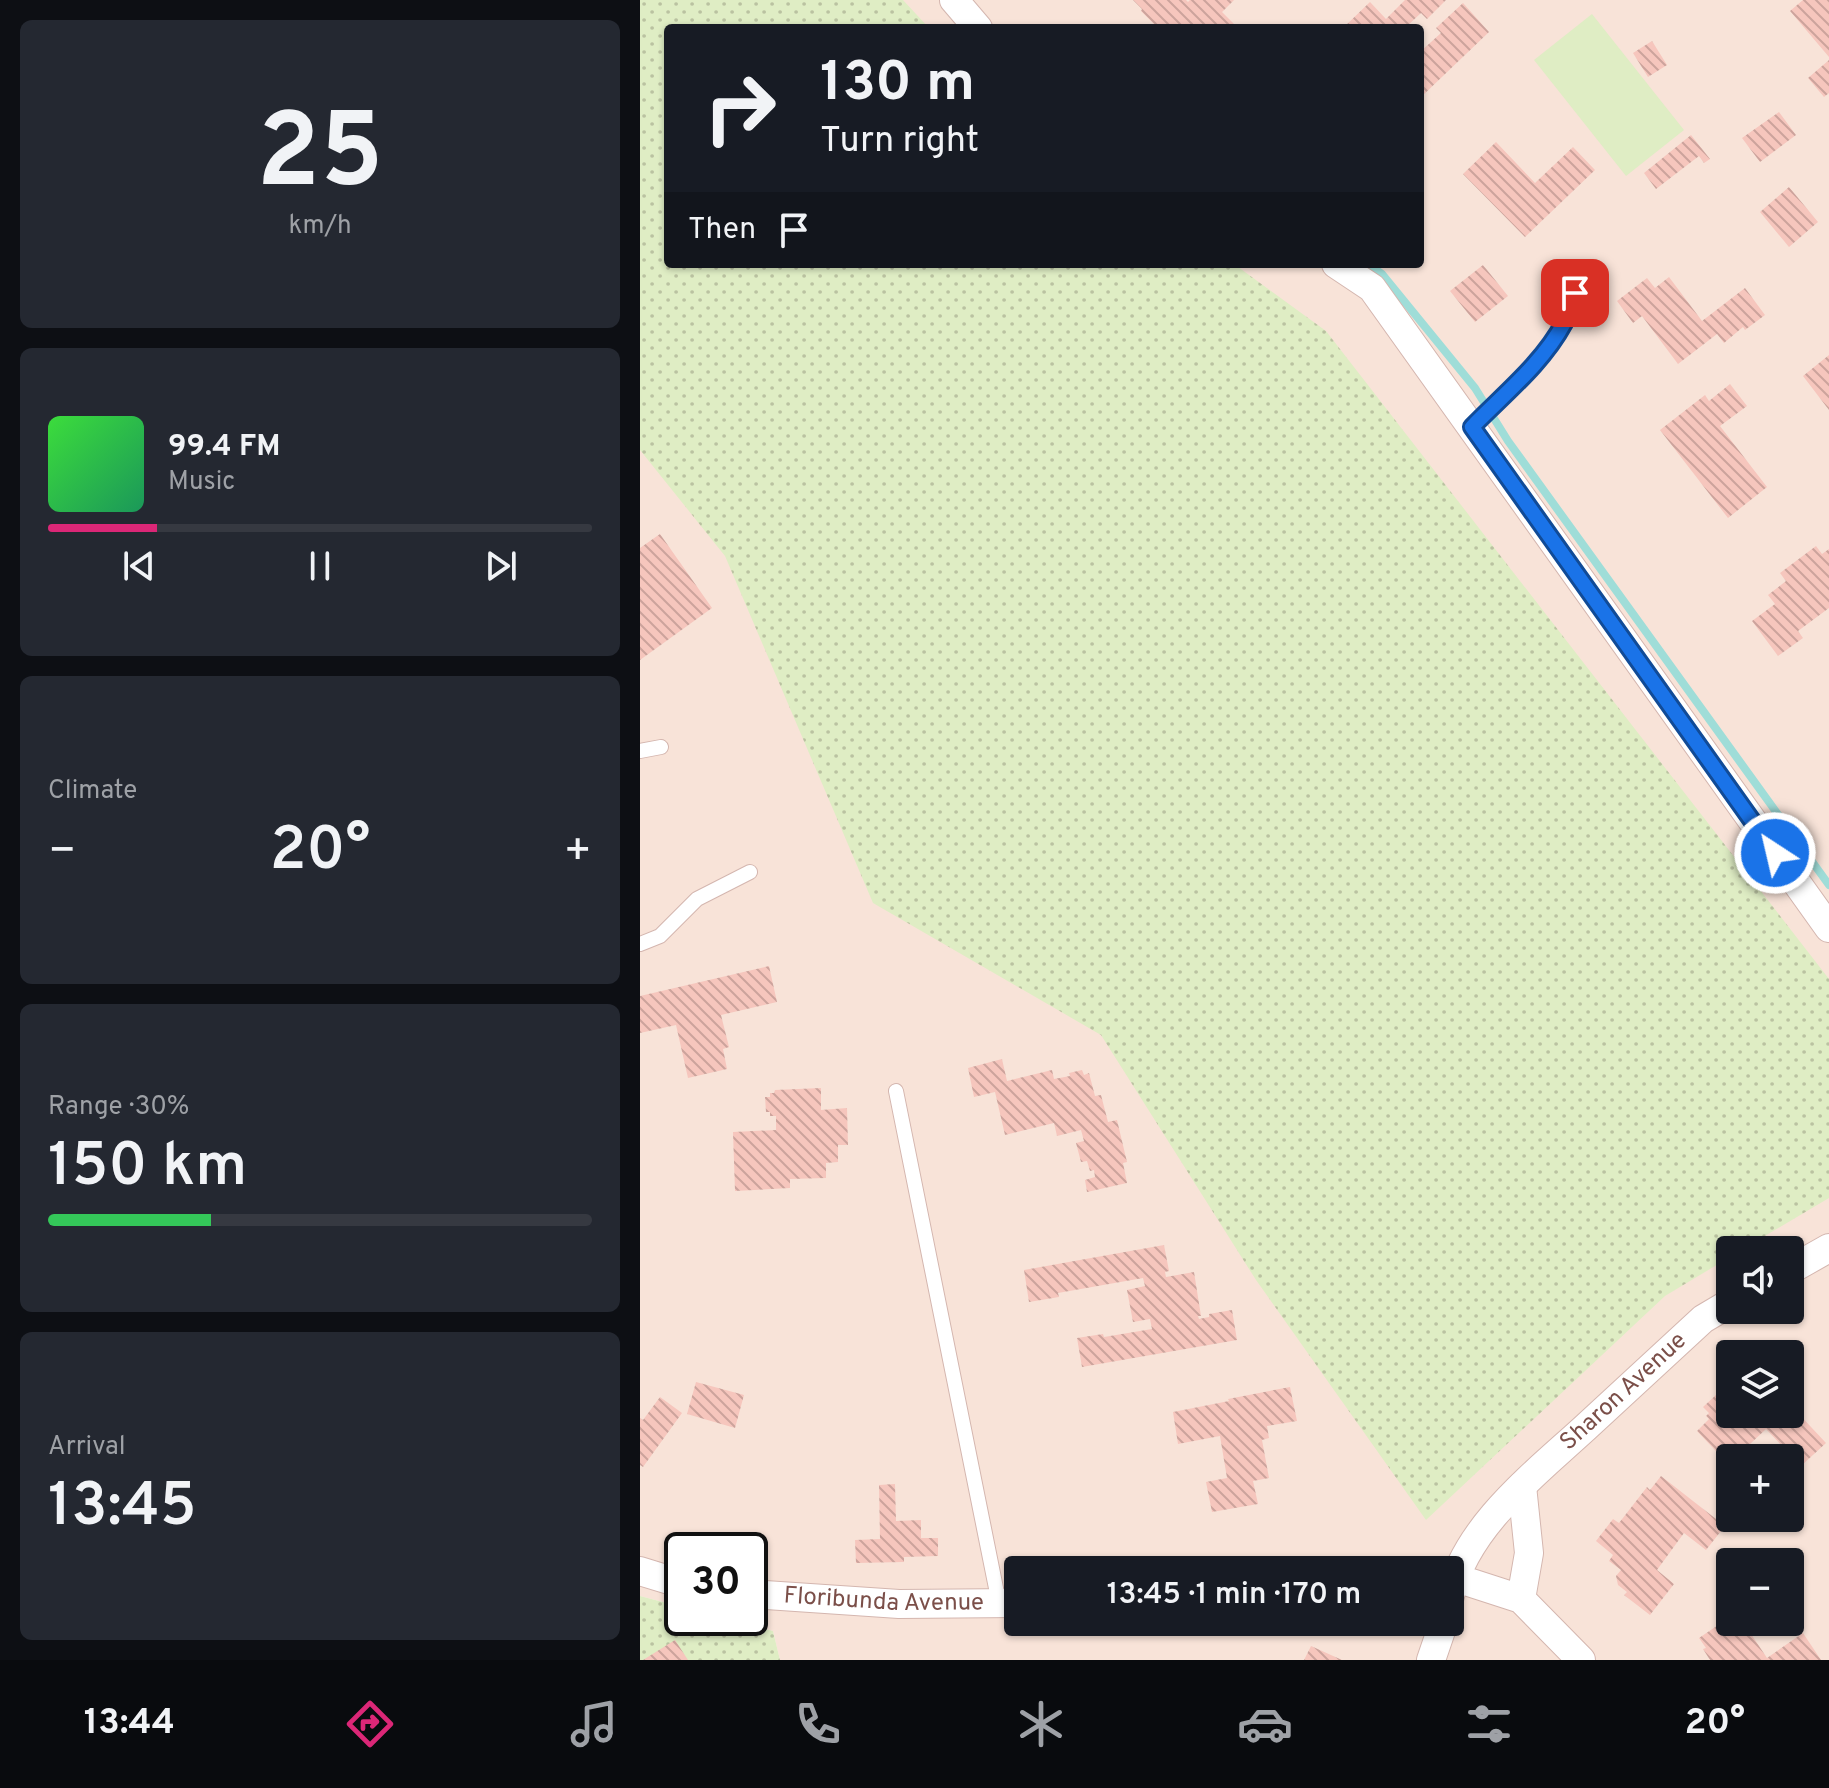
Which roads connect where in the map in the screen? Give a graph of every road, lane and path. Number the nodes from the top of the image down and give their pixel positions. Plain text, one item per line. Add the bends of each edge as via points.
1 (954, 0) edge
2 (975, 24) edge
3 (1342, 268) edge
4 (1575, 293) dead end
5 (1474, 426) junction
6 (661, 747) dead end
7 (640, 751) edge
8 (750, 872) dead end
9 (1829, 928) edge
10 (640, 944) edge
11 (896, 1091) dead end
12 (1829, 1248) edge
13 (1804, 1262) edge
14 (1716, 1311) edge
15 (1522, 1486) junction
16 (1464, 1560) edge
17 (640, 1571) edge
18 (664, 1578) edge
19 (1004, 1585) edge
20 (1464, 1585) edge
21 (768, 1595) edge
22 (1521, 1599) junction
23 (1004, 1603) edge
24 (1439, 1636) edge
25 (1431, 1660) edge
26 (1581, 1660) edge

1 - 2 street
3 - 5 street via 1372,288
4 - 5 lane via 1554,340
5 - 9 street
6 - 7 lane
8 - 10 lane via 697,899 660,936
11 - 19 lane
12 - 13 street
14 - 15 street, Sharon Avenue
15 - 16 street, Sharon Avenue via 1481,1530
15 - 22 street via 1529,1553
17 - 18 street
20 - 22 street
21 - 23 street, Floribunda Avenue via 899,1604
22 - 26 street
24 - 25 street

